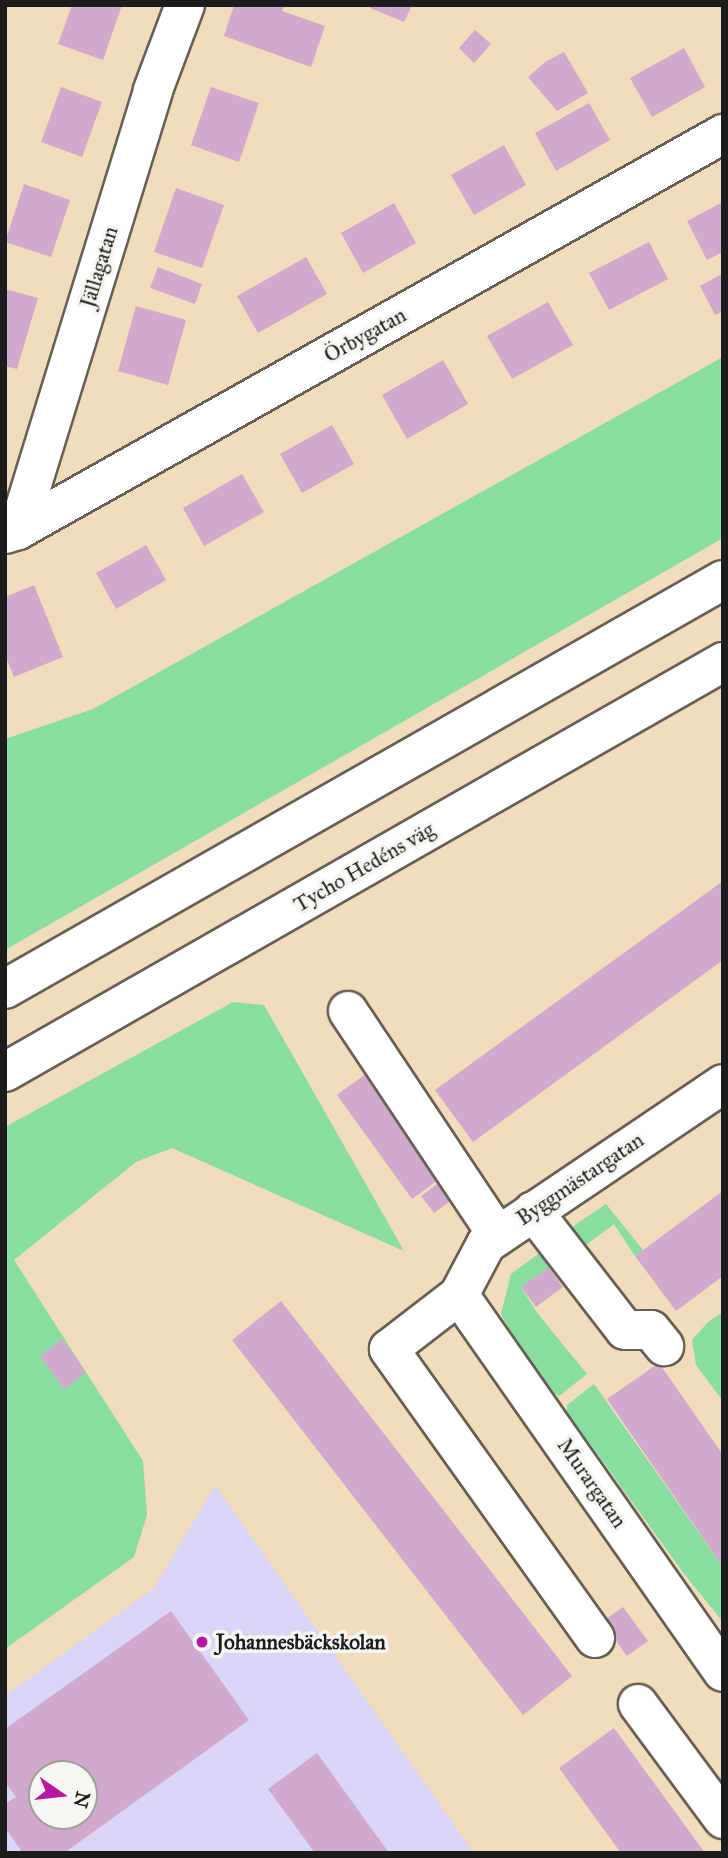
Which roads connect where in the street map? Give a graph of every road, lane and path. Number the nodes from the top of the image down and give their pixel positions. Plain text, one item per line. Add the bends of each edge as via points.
1 (185, 5) edge
2 (723, 134) edge
3 (12, 532) edge
4 (723, 580) edge
5 (723, 662) edge
6 (5, 989) edge
7 (348, 1011) dead end
8 (5, 1072) edge
9 (723, 1084) edge
10 (533, 1211) junction
11 (498, 1236) junction
12 (459, 1295) junction
13 (664, 1346) dead end
14 (594, 1638) dead end
15 (723, 1672) edge
16 (638, 1704) dead end
17 (723, 1819) edge

1 - 3 street, Jällagatan via 153,90
2 - 3 street, Örbygatan
4 - 6 street
5 - 8 street, Tycho Hedéns väg
7 - 11 street
9 - 10 street, Byggmästargatan
10 - 11 street, Byggmästargatan
10 - 13 street via 625,1330 650,1330
11 - 12 street, Byggmästargatan via 486,1244
12 - 14 street via 389,1349
12 - 15 street, Murargatan
16 - 17 street

